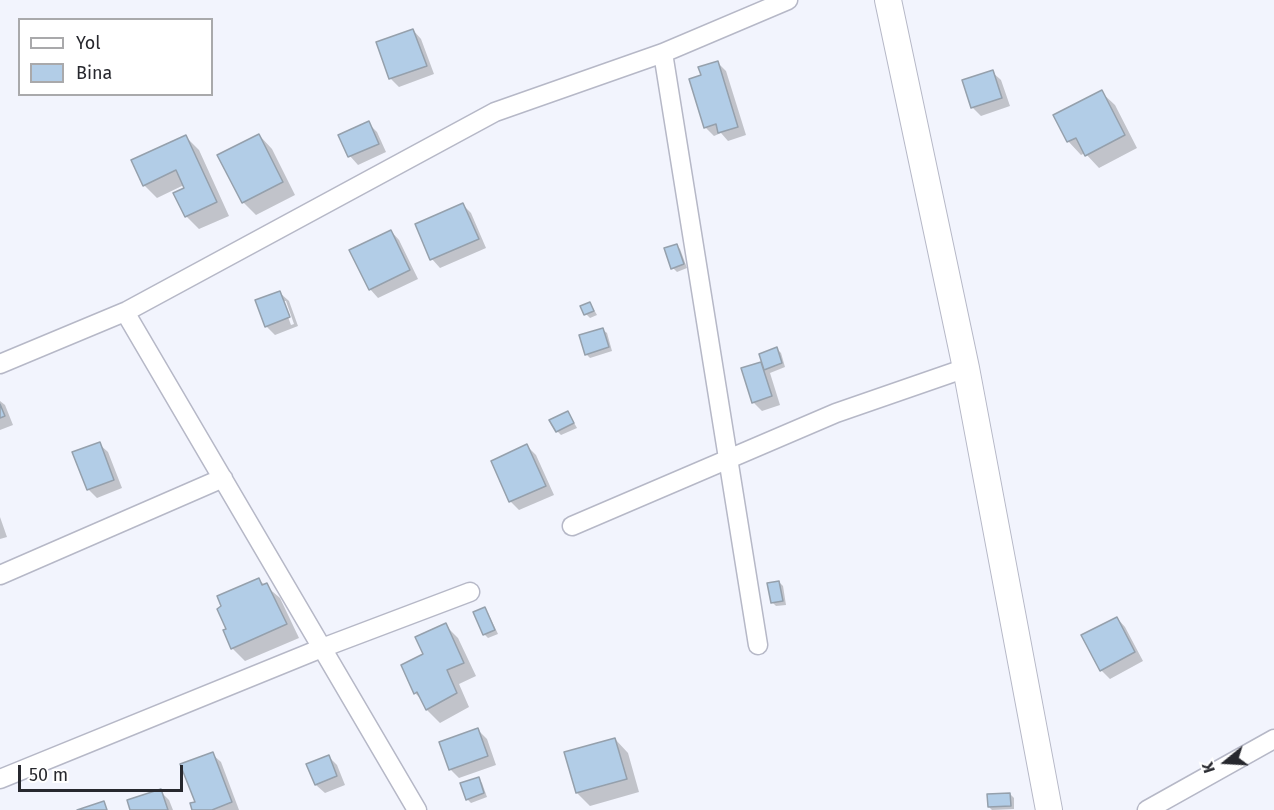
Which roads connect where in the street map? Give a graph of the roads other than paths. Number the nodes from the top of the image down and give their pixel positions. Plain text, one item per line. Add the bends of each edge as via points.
1 (788, 0) edge
2 (888, 0) edge
3 (663, 53) junction
4 (125, 312) junction
5 (0, 364) edge
6 (966, 368) junction
7 (727, 459) junction
8 (223, 478) junction
9 (572, 526) dead end
10 (0, 575) edge
11 (470, 592) dead end
12 (758, 645) dead end
13 (322, 648) junction
14 (1274, 739) edge
15 (0, 779) edge
16 (417, 810) edge
17 (1049, 810) edge
18 (1147, 810) edge

1 - 3 street
2 - 6 main road
3 - 4 street via 495,112
3 - 7 street
4 - 5 street
4 - 8 street
6 - 7 street via 836,414
6 - 17 main road
7 - 9 street
7 - 12 street
8 - 10 street
8 - 13 street
11 - 13 street
13 - 15 street
13 - 16 street
14 - 18 street

